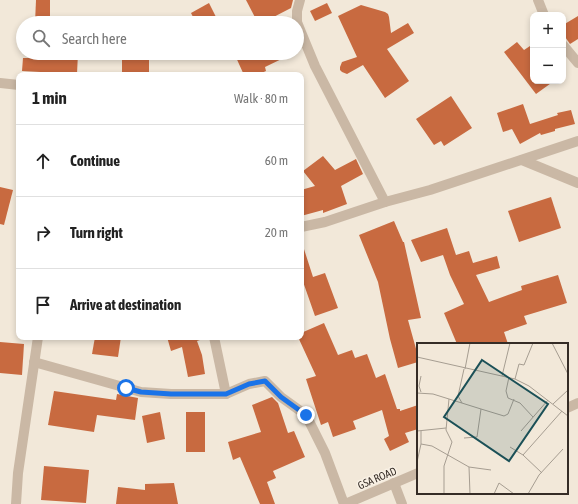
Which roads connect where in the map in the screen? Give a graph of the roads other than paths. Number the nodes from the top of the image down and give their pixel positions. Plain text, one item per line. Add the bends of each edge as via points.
1 (300, 0) edge
2 (538, 0) edge
3 (543, 12) edge
4 (297, 16) edge
5 (304, 39) edge
6 (565, 48) edge
7 (578, 64) edge
8 (0, 83) edge
9 (16, 85) edge
10 (578, 142) edge
11 (522, 160) junction
12 (578, 183) edge
13 (385, 202) junction
14 (304, 226) edge
15 (38, 340) edge
16 (215, 340) edge
17 (34, 362) junction
18 (226, 394) junction
19 (578, 403) edge
20 (568, 408) edge
21 (417, 473) edge
22 (394, 483) junction
23 (16, 504) edge
24 (344, 504) edge
25 (402, 504) edge

1 - 4 street
2 - 3 street
5 - 13 street via 315,66
6 - 7 street
8 - 9 street
10 - 11 street
11 - 12 street
11 - 13 street
13 - 14 street
15 - 17 street
16 - 18 street
17 - 18 street via 141,392
17 - 23 street
18 - 24 street via 249,384 265,381 281,397 306,415 325,453
19 - 20 street
21 - 22 street, GSA ROAD
22 - 24 street, GSA ROAD
22 - 25 street

